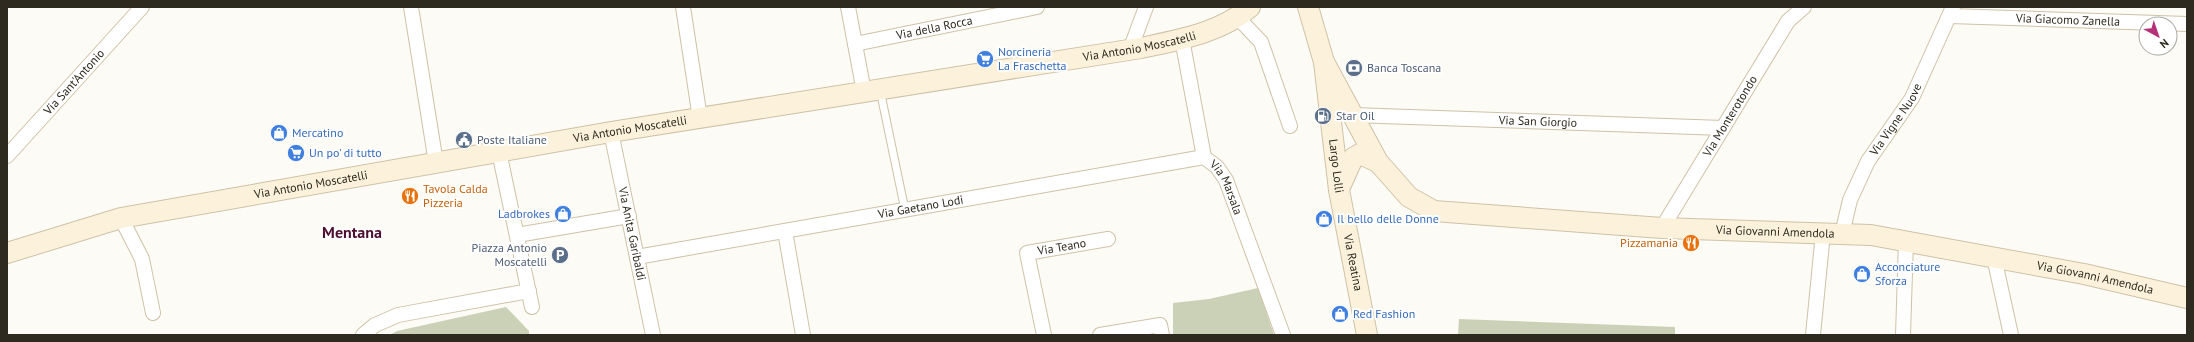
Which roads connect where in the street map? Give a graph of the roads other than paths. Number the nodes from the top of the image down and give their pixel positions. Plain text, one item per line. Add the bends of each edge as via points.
1 (142, 7) edge
2 (411, 7) edge
3 (683, 7) edge
4 (848, 7) edge
5 (1037, 7) edge
6 (1146, 7) edge
7 (1308, 7) edge
8 (1804, 7) edge
9 (1244, 12) edge
10 (1952, 12) edge
11 (2187, 24) edge
12 (1182, 39) junction
13 (855, 44) junction
14 (1130, 50) junction
15 (1324, 62) junction
16 (872, 91) junction
17 (1352, 115) junction
18 (700, 118) junction
19 (1290, 126) dead end
20 (1723, 128) junction
21 (611, 132) junction
22 (499, 152) junction
23 (7, 156) edge
24 (1204, 157) junction
25 (1378, 162) junction
26 (436, 163) junction
27 (1339, 190) junction
28 (905, 210) junction
29 (629, 216) junction
30 (121, 218) junction
31 (1662, 228) junction
32 (785, 231) junction
33 (1833, 233) junction
34 (517, 234) junction
35 (1108, 240) dead end
36 (1906, 241) junction
37 (7, 253) edge
38 (637, 257) junction
39 (1994, 257) junction
40 (529, 291) junction
41 (2187, 298) edge
42 (532, 307) dead end
43 (153, 313) dead end
44 (363, 335) edge
45 (653, 335) edge
46 (803, 335) edge
47 (1044, 335) edge
48 (1100, 335) edge
49 (1162, 335) edge
50 (1283, 335) edge
51 (1367, 335) edge
52 (1813, 335) edge
53 (1903, 335) edge
54 (2011, 335) edge

1 - 23 street, Via Sant'Antonio
2 - 26 street
3 - 18 street
4 - 13 street
5 - 13 street, Via della Rocca
6 - 14 street
7 - 15 street
8 - 20 street, Via Monterotondo via 1788,21
9 - 12 street, Via Antonio Moscatelli via 1198,35
9 - 19 street via 1261,42
10 - 11 street, Via Giacomo Zanella
10 - 33 street, Via Vigne Nuove via 1912,98 1868,161
12 - 14 street, Via Antonio Moscatelli
12 - 24 street, Via Marsala
13 - 16 street
14 - 16 street, Via Antonio Moscatelli
15 - 17 street
15 - 27 street, Largo Lolli
16 - 18 street, Via Antonio Moscatelli
16 - 28 lane
17 - 20 street, Via San Giorgio
17 - 25 street
18 - 21 street, Via Antonio Moscatelli
20 - 31 street, Via Monterotondo
21 - 22 street, Via Antonio Moscatelli
21 - 29 street, Via Anita Garibaldi
22 - 26 street, Via Antonio Moscatelli
22 - 34 street
24 - 28 street, Via Gaetano Lodi
24 - 50 street, Via Marsala via 1217,167 1226,180
25 - 27 street, Largo Lolli via 1360,154 1353,158
25 - 31 street, Via Giovanni Amendola via 1409,196 1434,210
26 - 30 street, Via Antonio Moscatelli
27 - 51 street, Via Reatina
28 - 32 street, Via Gaetano Lodi
29 - 34 street
29 - 38 street, Via Anita Garibaldi
30 - 37 street, Via Antonio Moscatelli
30 - 43 street via 142,259
31 - 33 street, Via Giovanni Amendola
32 - 38 street, Via Gaetano Lodi
32 - 46 street
33 - 36 street, Via Giovanni Amendola via 1871,235
33 - 52 street, Via Vigne Nuove
34 - 40 street
35 - 47 street, Via Teano via 1027,253
36 - 39 street, Via Giovanni Amendola
36 - 53 street
38 - 45 street, Via Anita Garibaldi
39 - 41 street, Via Giovanni Amendola via 2084,274
39 - 54 street
40 - 42 street
40 - 44 street via 398,316 375,325
48 - 49 street via 1160,325

